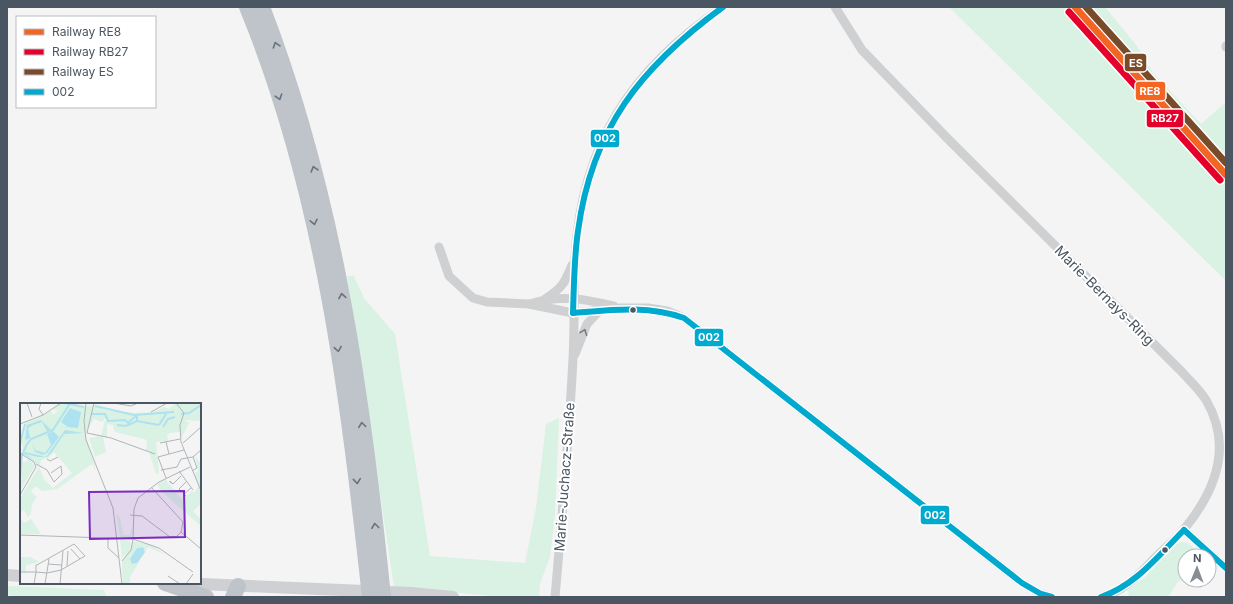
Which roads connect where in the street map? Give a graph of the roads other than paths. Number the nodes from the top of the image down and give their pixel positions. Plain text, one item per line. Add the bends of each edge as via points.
1 (247, 7) edge
2 (262, 7) edge
3 (723, 7) edge
4 (835, 7) edge
5 (439, 247) dead end
6 (575, 258) junction
7 (574, 298) junction
8 (544, 299) junction
9 (529, 304) junction
10 (621, 308) junction
11 (600, 310) junction
12 (573, 313) junction
13 (573, 357) junction
14 (1184, 530) junction
15 (373, 566) junction
16 (1226, 568) edge
17 (7, 575) edge
18 (20, 576) edge
19 (168, 584) edge
20 (172, 584) edge
21 (237, 593) edge
22 (206, 597) edge
23 (370, 597) edge
24 (383, 597) edge
25 (453, 597) edge
26 (554, 597) edge
27 (1052, 597) edge
28 (1101, 597) edge

1 -> 15 highway via 286,118 312,212 327,282
15 -> 2 highway via 360,412 334,248 300,119
3 - 6 street, Marie-Juchacz-Straße via 677,41 660,58 633,88 607,130 586,183
4 - 14 street, Marie-Bernays-Ring via 862,50 1182,372 1206,400 1215,418 1220,440 1219,467 1212,487
5 - 9 street via 450,276 473,298 487,302
6 - 7 street, Marie-Juchacz-Straße
6 - 8 street, Marie-Juchacz-Straße via 560,290
7 - 8 street
7 - 10 street
7 - 12 street, Marie-Juchacz-Straße
8 - 9 street
9 - 12 street
10 - 11 street
10 - 27 street via 667,311 684,318 1022,584
11 - 12 street
13 -> 11 street, Marie-Juchacz-Straße via 587,324
12 - 13 street, Marie-Juchacz-Straße
13 - 26 street, Marie-Juchacz-Straße
14 - 16 street
14 - 28 street, Marie-Bernays-Ring via 1137,578 1116,592
15 - 23 highway
15 - 24 highway
17 - 18 main road
19 - 22 highway
20 - 21 main road
21 - 25 main road via 411,593

